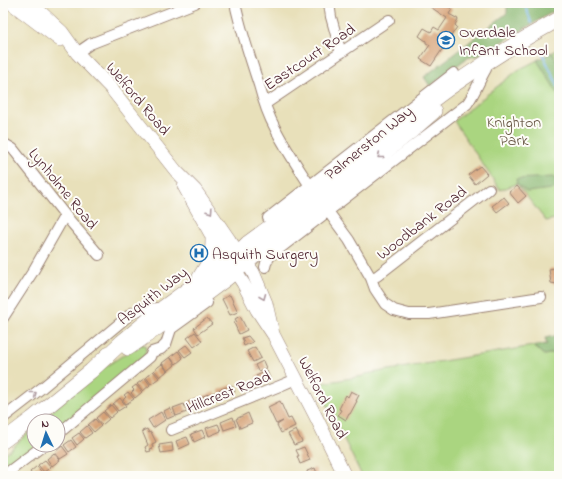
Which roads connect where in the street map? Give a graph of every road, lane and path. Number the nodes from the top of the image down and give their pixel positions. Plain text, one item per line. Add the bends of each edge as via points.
1 (31, 3) edge
2 (195, 3) edge
3 (235, 3) edge
4 (329, 3) edge
5 (9, 4) edge
6 (559, 19) edge
7 (389, 20) dead end
8 (512, 47) junction
9 (76, 51) junction
10 (341, 53) junction
11 (454, 73) dead end
12 (265, 104) junction
13 (3, 143) edge
14 (176, 171) junction
15 (310, 186) junction
16 (489, 189) dead end
17 (324, 207) junction
18 (287, 214) junction
19 (65, 215) junction
20 (268, 218) dead end
21 (213, 238) junction
22 (99, 255) dead end
23 (237, 261) junction
24 (266, 267) dead end
25 (371, 278) junction
26 (195, 284) junction
27 (541, 296) dead end
28 (207, 304) dead end
29 (163, 308) junction
30 (3, 318) edge
31 (141, 339) junction
32 (152, 352) junction
33 (91, 371) junction
34 (296, 379) junction
35 (3, 418) edge
36 (66, 427) edge
37 (171, 430) dead end
38 (3, 441) edge
39 (33, 453) edge
40 (3, 476) edge
41 (344, 476) edge

1 - 9 main road, Welford Road via 62,32
2 - 9 street
3 - 12 street
4 - 10 street
5 - 9 main road, Welford Road
6 - 8 highway, Palmerston Way
7 - 10 street, Eastcourt Road
8 - 17 highway, Palmerston Way via 437,108
8 - 18 highway, Palmerston Way via 449,88
9 - 14 main road, Welford Road via 110,87
10 - 12 street, Eastcourt Road
11 - 15 street
12 - 15 street via 274,127
13 - 19 street, Lynholme Road via 13,149
14 - 21 main road, Welford Road
14 -> 23 main road, Welford Road via 195,190 230,242
15 - 20 street
16 - 25 street, Woodbank Road via 377,276
17 - 18 highway via 314,200
17 - 23 highway, Palmerston Way
17 - 24 street via 270,256
17 - 25 street via 349,240
18 - 23 highway, Palmerston Way via 248,243
19 - 22 street, Lynholme Road
19 - 30 street
21 - 23 main road, Welford Road
21 - 26 highway via 210,263
23 - 26 highway, Asquith Way
23 - 31 highway, Asquith Way via 196,302
23 - 34 main road, Welford Road via 243,283
25 - 27 street via 385,304 394,310 409,314 429,314
26 - 29 highway, Asquith Way
28 - 32 street via 171,329 166,344
29 - 33 highway, Asquith Way
35 -> 29 street via 132,313 140,309
31 - 32 street via 149,344
31 - 33 highway, Asquith Way
32 - 36 street via 150,357
33 - 38 highway, Asquith Way
34 - 37 street, Hillcrest Road
34 - 41 main road, Welford Road
39 - 40 street

